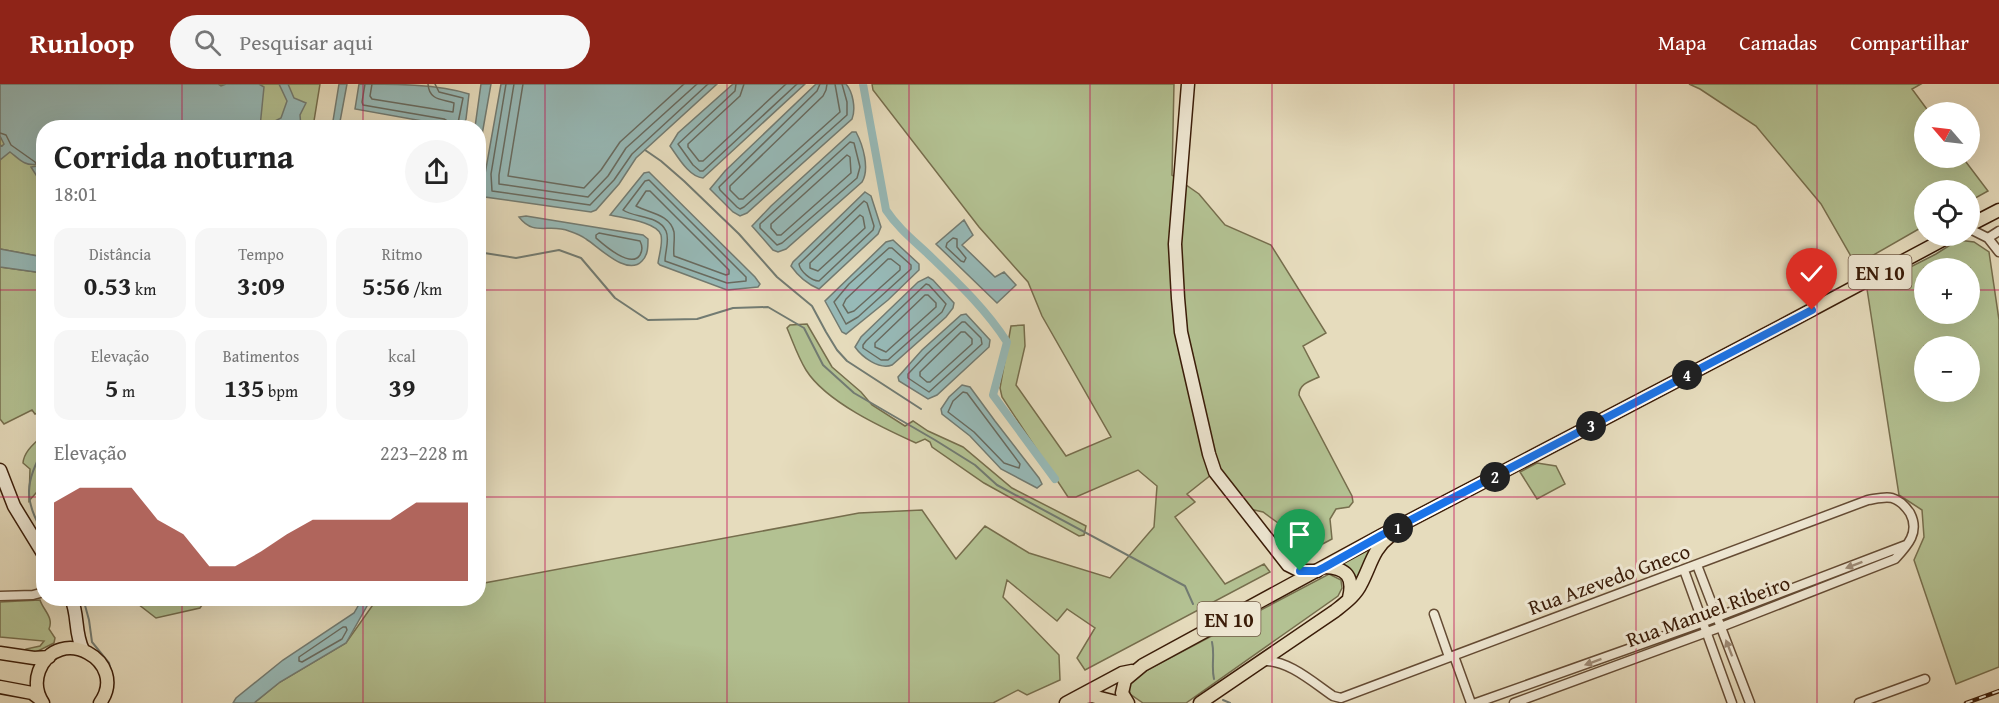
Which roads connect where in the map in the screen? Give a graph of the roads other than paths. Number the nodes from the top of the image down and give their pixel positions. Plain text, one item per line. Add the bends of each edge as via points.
1 (1188, 84) edge
2 (1999, 210) edge
3 (1980, 221) edge
4 (1999, 231) edge
5 (1980, 233) edge
6 (1988, 238) junction
7 (1931, 246) edge
8 (1999, 252) edge
9 (0, 470) edge
10 (1403, 525) junction
11 (36, 542) edge
12 (1909, 544) junction
13 (1288, 565) junction
14 (1697, 565) junction
15 (1321, 569) junction
16 (1684, 570) junction
17 (1282, 590) junction
18 (36, 594) edge
19 (0, 596) edge
20 (1349, 599) junction
21 (73, 606) edge
22 (1434, 614) dead end
23 (1717, 617) junction
24 (1704, 622) junction
25 (1721, 627) junction
26 (76, 631) junction
27 (1708, 631) junction
28 (1289, 642) junction
29 (83, 650) junction
30 (0, 653) edge
31 (54, 653) junction
32 (1452, 656) junction
33 (1261, 661) junction
34 (1291, 669) junction
35 (1133, 671) junction
36 (1925, 679) dead end
37 (0, 687) edge
38 (42, 701) edge
39 (1071, 701) edge
40 (105, 702) edge
41 (1120, 703) edge
42 (1128, 703) edge
43 (1200, 703) edge
44 (1472, 703) edge
45 (1476, 703) edge
46 (1514, 703) edge
47 (1732, 703) edge
48 (1750, 703) edge
49 (1859, 703) edge

1 - 13 main road via 1175,244 1181,332 1215,472
2 - 3 main road
4 - 6 street
5 - 6 street
6 - 8 street
7 - 10 main road, EN 10
9 - 11 main road via 14,506
10 - 15 main road, EN 10
10 - 20 main road, EN 10 via 1375,551 1361,584
12 - 14 street, Rua Azevedo Gneco via 1914,533 1913,520 1906,507 1891,498 1868,500
12 -> 23 street
12 - 25 street, Rua Manuel Ribeiro via 1895,559 1877,567
13 - 15 main road via 1303,572
13 - 17 main road
14 - 16 street, Rua Azevedo Gneco
14 - 23 street
15 - 17 main road, EN 10
15 - 20 main road via 1335,568 1348,575 1352,588
16 - 24 street
16 - 32 street, Rua Azevedo Gneco
17 - 35 main road, EN 10
18 - 19 street
20 - 28 main road, EN 10
21 - 26 main road
22 - 32 street
23 - 24 street
23 - 25 street
24 - 27 street
24 -> 45 street
25 - 27 street, Rua Manuel Ribeiro
48 -> 25 street
26 - 29 main road
26 - 31 main road
27 - 46 street, Rua Manuel Ribeiro
27 - 47 street
28 - 33 main road, EN 10
28 - 34 street via 1284,655
29 - 31 main road via 71,648
29 - 40 main road via 102,664 107,687
30 - 31 main road via 34,658
31 - 38 main road via 38,676
32 - 34 street, Rua Azevedo Gneco via 1341,698
32 - 44 street
33 - 34 street, Rua Azevedo Gneco via 1273,661
33 - 43 main road, EN 10
35 - 39 main road, EN 10
35 - 42 main road via 1122,687
36 - 49 street
37 - 38 main road via 32,693
39 - 41 main road, EN 10 via 1092,696

